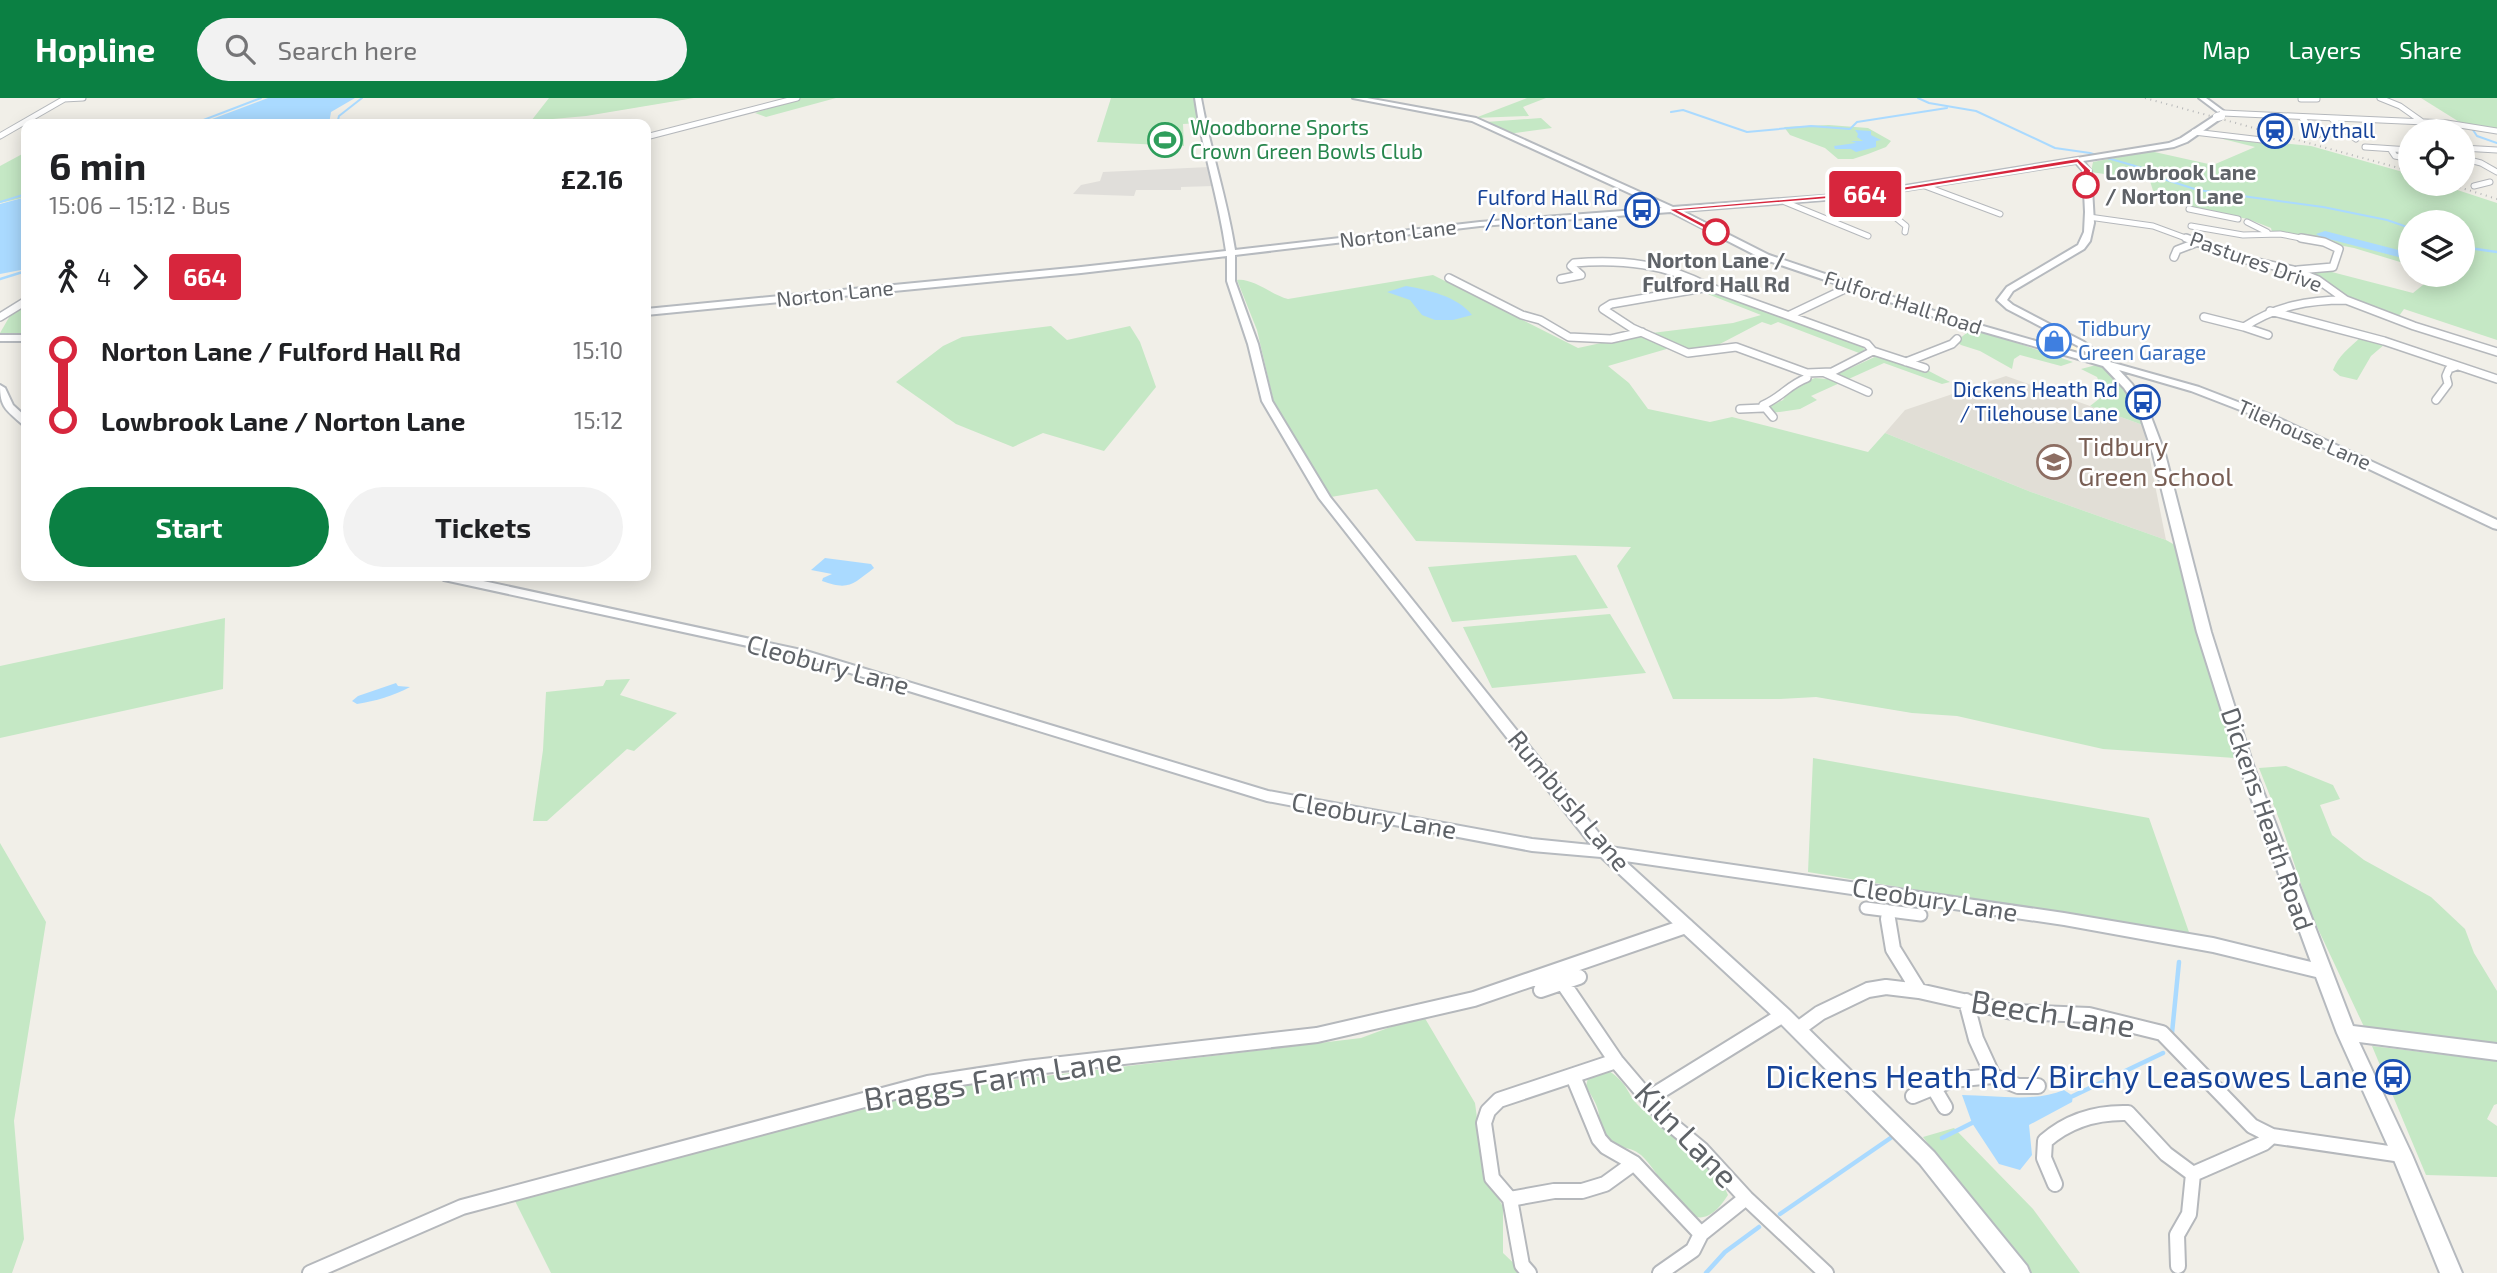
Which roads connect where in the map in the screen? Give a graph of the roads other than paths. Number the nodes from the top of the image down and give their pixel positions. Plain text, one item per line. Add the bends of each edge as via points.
1 (65, 98) edge
2 (83, 98) edge
3 (797, 98) edge
4 (1198, 98) edge
5 (1356, 98) edge
6 (2202, 98) edge
7 (2308, 98) edge
8 (2380, 98) edge
9 (2301, 99) edge
10 (2316, 99) edge
11 (2220, 115) junction
12 (2302, 118) junction
13 (29, 119) edge
14 (2420, 119) edge
15 (2332, 120) junction
16 (2398, 121) edge
17 (21, 124) edge
18 (2475, 128) edge
19 (2497, 131) edge
20 (2194, 132) junction
21 (2318, 135) dead end
22 (0, 136) edge
23 (651, 136) edge
24 (2356, 139) dead end
25 (2262, 140) dead end
26 (2365, 147) dead end
27 (2388, 149) junction
28 (2398, 149) edge
29 (2475, 149) edge
30 (2497, 150) edge
31 (2398, 157) edge
32 (2078, 160) junction
33 (2475, 161) edge
34 (2496, 173) edge
35 (2495, 182) edge
36 (1925, 186) junction
37 (2475, 186) edge
38 (1842, 197) junction
39 (1785, 202) junction
40 (1671, 209) junction
41 (2000, 214) dead end
42 (2089, 217) junction
43 (2238, 219) dead end
44 (2247, 222) dead end
45 (1918, 226) dead end
46 (2191, 226) junction
47 (2267, 232) junction
48 (2173, 233) junction
49 (1868, 236) dead end
50 (2198, 242) junction
51 (1231, 254) junction
52 (2188, 256) dead end
53 (2293, 270) junction
54 (1460, 276) dead end
55 (1437, 278) dead end
56 (1448, 278) junction
57 (1561, 279) dead end
58 (1709, 286) junction
59 (1851, 286) junction
60 (1514, 300) dead end
61 (2346, 300) junction
62 (1501, 304) junction
63 (21, 305) edge
64 (2270, 311) junction
65 (651, 312) edge
66 (1790, 316) junction
67 (0, 317) edge
68 (2204, 317) dead end
69 (2244, 327) junction
70 (1642, 332) junction
71 (2268, 335) dead end
72 (0, 338) edge
73 (21, 338) edge
74 (1964, 348) dead end
75 (1873, 351) junction
76 (2497, 352) edge
77 (1906, 362) junction
78 (2104, 362) junction
79 (2457, 366) junction
80 (1925, 368) dead end
81 (1807, 373) junction
82 (1825, 373) junction
83 (2497, 379) edge
84 (0, 388) edge
85 (1868, 392) dead end
86 (2436, 400) dead end
87 (1763, 408) junction
88 (1740, 409) dead end
89 (21, 417) edge
90 (1773, 417) dead end
91 (2497, 525) edge
92 (467, 581) edge
93 (1605, 852) junction
94 (1866, 908) dead end
95 (1886, 910) junction
96 (1921, 915) dead end
97 (1686, 926) junction
98 (2323, 972) junction
99 (1580, 977) dead end
100 (1563, 983) junction
101 (1541, 990) dead end
102 (1919, 991) junction
103 (1966, 1001) junction
104 (1791, 1022) junction
105 (2346, 1033) junction
106 (2497, 1052) edge
107 (1616, 1061) junction
108 (1573, 1076) junction
109 (1993, 1076) junction
110 (1932, 1085) junction
111 (2038, 1086) dead end
112 (1913, 1096) dead end
113 (1649, 1098) junction
114 (1945, 1107) dead end
115 (2272, 1136) junction
116 (2402, 1155) junction
117 (1634, 1163) junction
118 (2193, 1174) junction
119 (2055, 1184) dead end
120 (1746, 1198) junction
121 (1510, 1199) junction
122 (1702, 1234) junction
123 (2178, 1266) dead end
124 (310, 1273) edge
125 (1529, 1273) edge
126 (1660, 1273) edge
127 (1826, 1273) edge
128 (2020, 1273) edge
129 (2451, 1273) edge

1 - 2 street
1 - 13 street
3 - 23 street
4 - 51 street, Rumbush Lane
5 - 40 street, Fulford Hall Road via 1474,119
6 - 11 street
7 - 9 street
7 - 10 street
8 - 14 street
11 - 12 street
11 - 20 street, Norton Lane
12 - 15 street
12 - 21 street
15 - 16 street
15 - 24 street
17 - 22 street
18 - 19 street
20 - 25 street
20 - 32 street, Norton Lane via 2171,145
26 - 27 street
27 - 28 street
27 - 31 street
29 - 30 street
32 - 36 street, Norton Lane
32 - 42 street via 2087,171
33 - 34 street
35 - 37 street
36 - 38 street, Norton Lane
36 - 41 street
38 - 39 street, Norton Lane
38 - 45 street via 1895,217 1905,229
39 - 40 street, Norton Lane
39 - 49 street
40 - 51 street, Norton Lane via 1468,225
40 - 59 street, Fulford Hall Road via 1766,257
42 - 48 street, Pastures Drive
42 - 78 street via 2085,244 2010,289 2002,300
43 - 46 street via 2189,207
44 - 47 street
46 - 47 street via 2243,235
46 - 48 street
47 - 53 street via 2339,249 2333,267
48 - 50 street, Pastures Drive
50 - 52 street via 2185,245 2175,255
50 - 53 street, Pastures Drive
51 - 65 street, Norton Lane
51 - 93 street, Rumbush Lane via 1231,281 1267,401 1319,488
53 - 61 street, Pastures Drive via 2318,280
54 - 56 street
55 - 56 street
56 - 62 street
57 - 58 street via 1581,275 1571,266 1574,263 1627,260 1676,270
58 - 66 street
58 - 70 street via 1603,309
59 - 66 street
59 - 78 street, Fulford Hall Road via 1951,320
60 - 62 street
61 - 64 street via 2300,301
61 - 76 street, Pastures Drive
62 - 70 street via 1569,337 1611,339
63 - 67 street
64 - 69 street
64 - 79 street, Pastures Drive
66 - 75 street via 1867,344
68 - 69 street
69 - 71 street
70 - 81 street via 1688,353 1736,347
72 - 73 street
74 - 77 street via 1955,341
75 - 77 street
75 - 82 street
77 - 80 street
78 - 91 street, Tilehouse Lane via 2270,418
78 - 98 street, Dickens Heath Road via 2143,409 2246,765
79 - 83 street, Pastures Drive
79 - 86 street via 2449,369 2448,384
81 - 82 street
81 - 87 street via 1807,378
82 - 85 street
84 - 89 street
87 - 88 street
87 - 90 street
92 - 93 street, Cleobury Lane via 801,654 1267,796 1532,845
93 - 97 street, Rumbush Lane
93 - 98 street, Cleobury Lane via 2064,919 2213,945
94 - 95 street
95 - 96 street
95 - 102 street via 1893,949
97 - 104 street, Rumbush Lane
97 - 124 street, Braggs Farm Lane via 1474,999 1317,1035 928,1083 462,1208
98 - 105 street, Dickens Heath Road
99 - 100 street
100 - 101 street
100 - 107 street, Kiln Lane
102 - 103 street, Beech Lane
102 - 104 street, Beech Lane via 1868,990
103 - 109 street
103 - 115 street, Beech Lane via 2012,1012 2082,1014 2162,1033 2252,1126
104 - 113 street, Beech Lane
104 - 128 street, Rumbush Lane via 1927,1158
105 - 106 street
105 - 116 street, Dickens Heath Road
107 - 108 street
107 - 113 street, Kiln Lane
108 - 117 street via 1599,1139
108 - 121 street via 1499,1100 1488,1111 1484,1123 1492,1178
109 - 110 street via 1966,1076
109 - 111 street via 2018,1086
110 - 112 street
110 - 114 street
113 - 120 street, Kiln Lane
115 - 116 street, Beech Lane
115 - 118 street
116 - 129 street, Dickens Heath Road
117 - 121 street via 1605,1184 1582,1191
117 - 122 street
118 - 119 street via 2166,1154 2128,1113 2115,1112 2060,1126 2045,1141 2045,1158
118 - 123 street via 2189,1213 2177,1235
120 - 122 street
120 - 127 street, Kiln Lane
121 - 125 street via 1522,1265
122 - 126 street via 1693,1250

